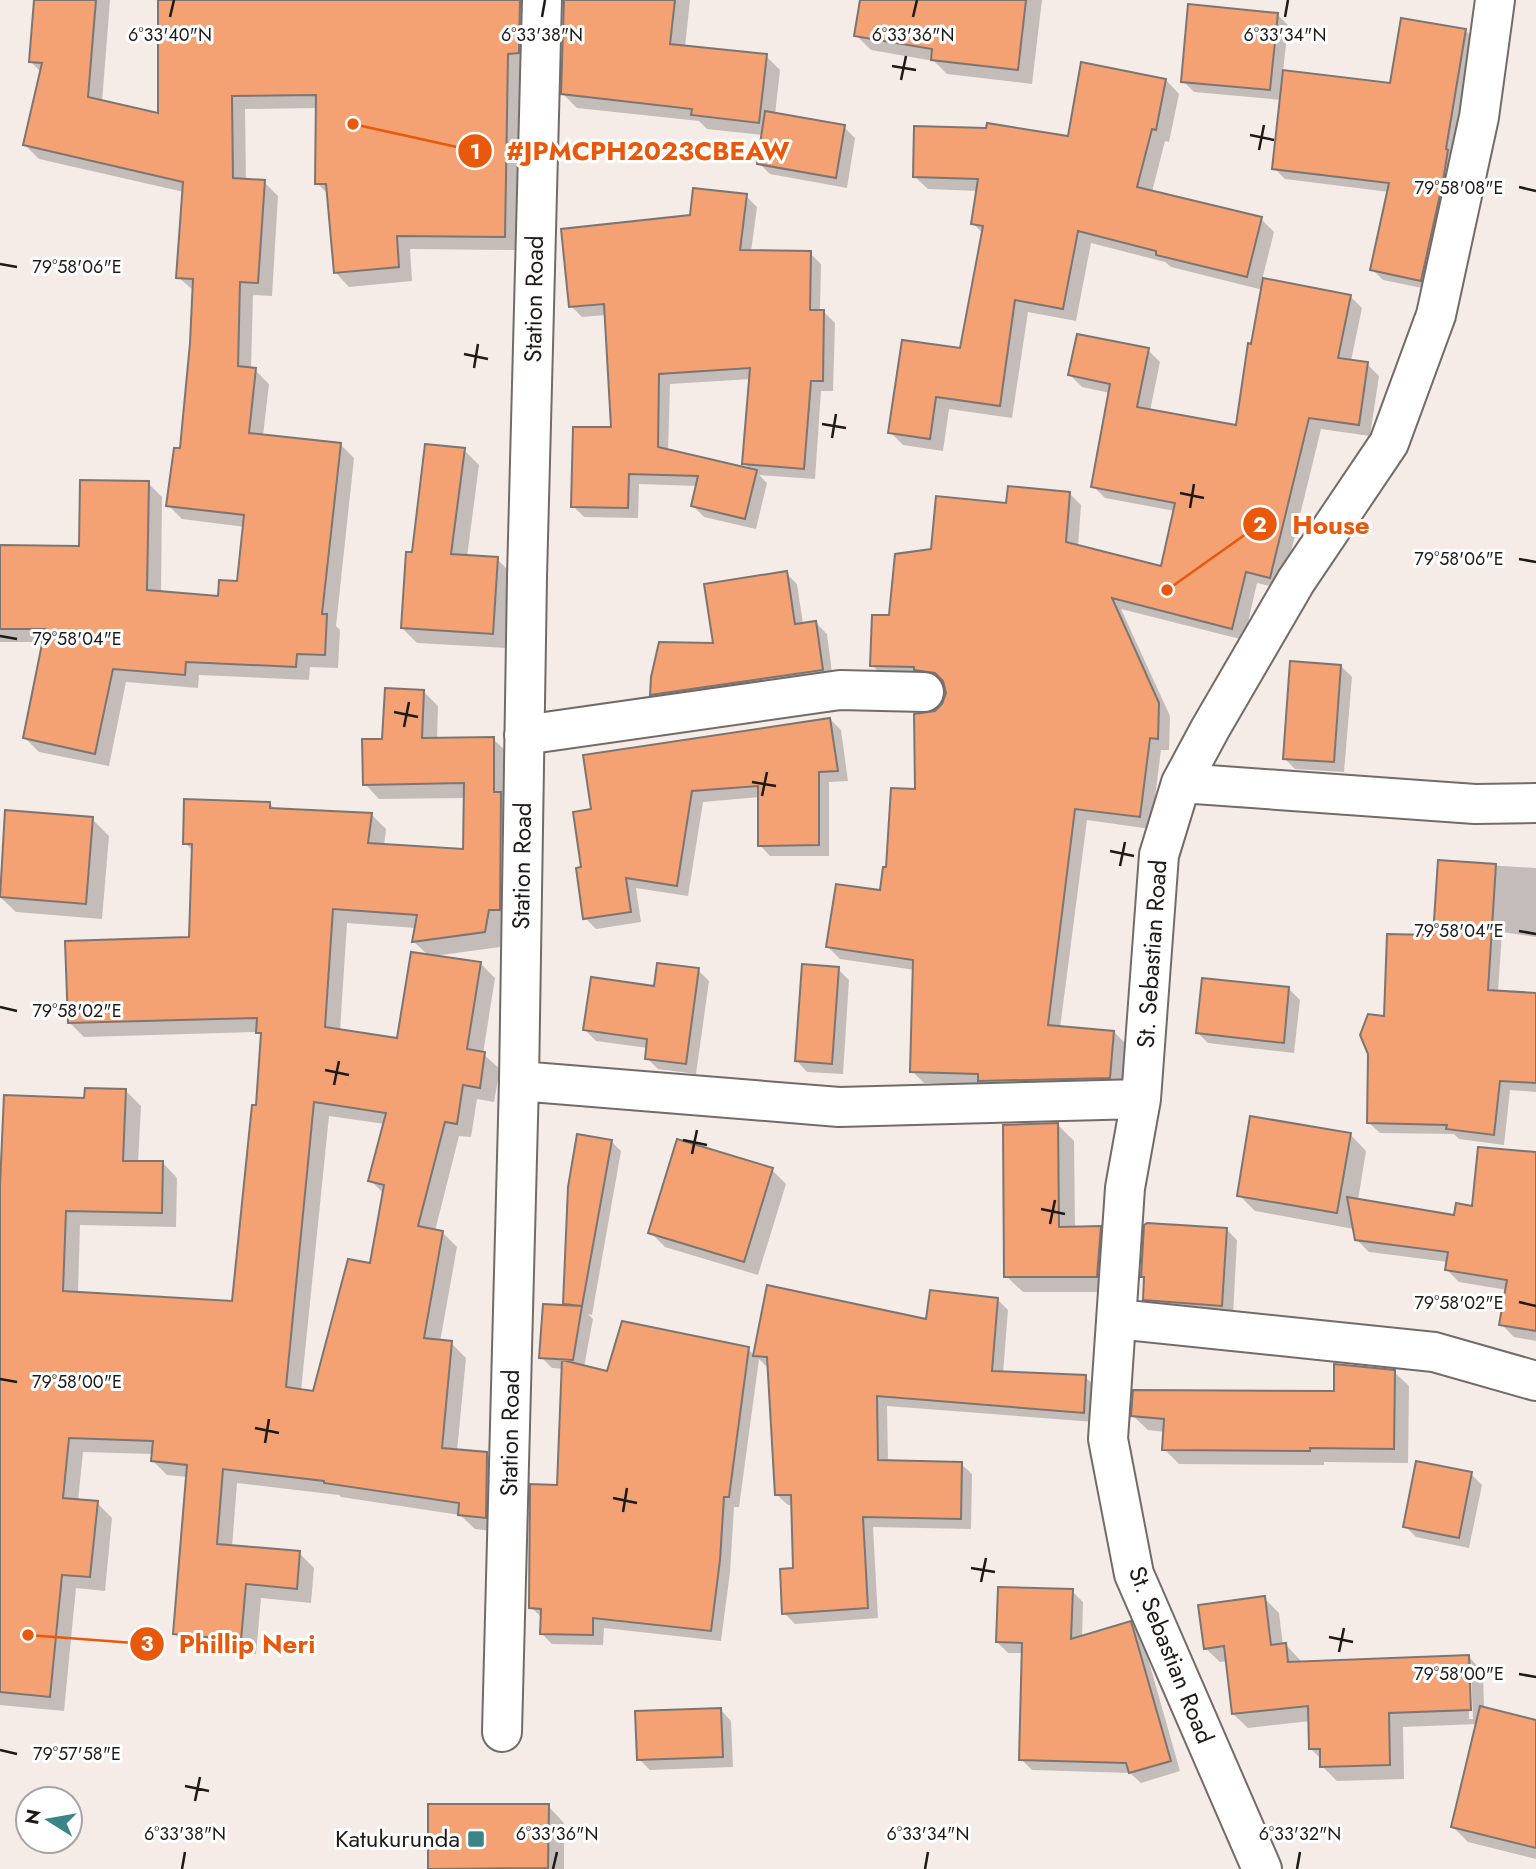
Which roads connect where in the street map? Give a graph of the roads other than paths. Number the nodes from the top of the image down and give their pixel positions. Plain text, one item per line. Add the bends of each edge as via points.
1 (542, 0) edge
2 (1495, 0) edge
3 (924, 692) dead end
4 (524, 735) junction
5 (1181, 783) junction
6 (1536, 803) edge
7 (519, 1081) junction
8 (1141, 1099) junction
9 (1117, 1320) junction
10 (1536, 1381) edge
11 (502, 1732) dead end
12 (1262, 1869) edge

1 - 4 street, Station Road
2 - 5 street, St. Sebastian Road via 1479,117 1436,314 1388,443 1296,581
3 - 4 street via 840,690
4 - 7 street, Station Road
5 - 6 street via 1475,804
5 - 8 street, St. Sebastian Road via 1158,855
7 - 8 street via 839,1107
7 - 11 street, Station Road
8 - 9 street, St. Sebastian Road via 1125,1188
9 - 10 street via 1434,1352
9 - 12 street, St. Sebastian Road via 1108,1439 1134,1574

